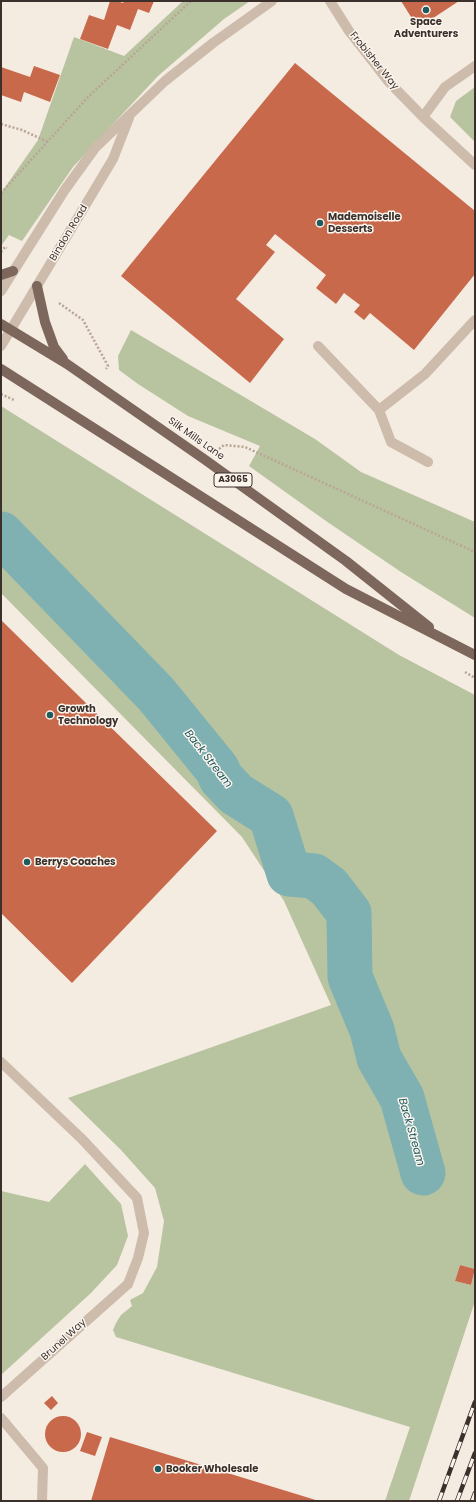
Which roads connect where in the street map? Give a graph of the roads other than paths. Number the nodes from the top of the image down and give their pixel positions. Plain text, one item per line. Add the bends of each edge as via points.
1 (272, 1) edge
2 (330, 1) edge
3 (475, 66) edge
4 (130, 116) junction
5 (423, 117) junction
6 (475, 165) edge
7 (13, 271) junction
8 (1, 275) edge
9 (37, 286) junction
10 (1, 291) edge
11 (475, 320) edge
12 (1, 324) edge
13 (11, 330) junction
14 (1, 346) edge
15 (318, 346) dead end
16 (66, 364) junction
17 (1, 369) edge
18 (379, 410) junction
19 (428, 462) dead end
20 (446, 640) junction
21 (475, 655) edge
22 (1, 1062) edge
23 (1, 1397) edge
24 (1, 1418) edge
25 (42, 1501) edge

1 - 4 street, Bindon Road via 212,43 165,81
2 - 5 street, Frobisher Way via 349,31 388,80
3 - 5 street via 445,87
4 - 7 street, Bindon Road via 91,154
4 - 9 street, Bindon Road via 113,159
5 - 6 street, Frobisher Way
7 - 8 main road
7 - 10 street, Bindon Road
9 - 13 street, Bindon Road
9 - 16 main road via 54,347
11 - 18 street via 425,374
12 - 13 main road, Silk Mills Lane / A3065
13 - 14 street, Bindon Road
13 - 16 main road, Silk Mills Lane / A3065
15 - 18 street
16 - 20 main road, Silk Mills Lane / A3065 via 346,561
17 - 20 main road, Silk Mills Lane / A3065 via 346,589
18 - 19 street via 391,442
20 - 21 main road, Silk Mills Lane / A3065
22 - 23 street, Brunel Way via 81,1138 136,1198 144,1233 128,1284
24 - 25 street via 43,1468

